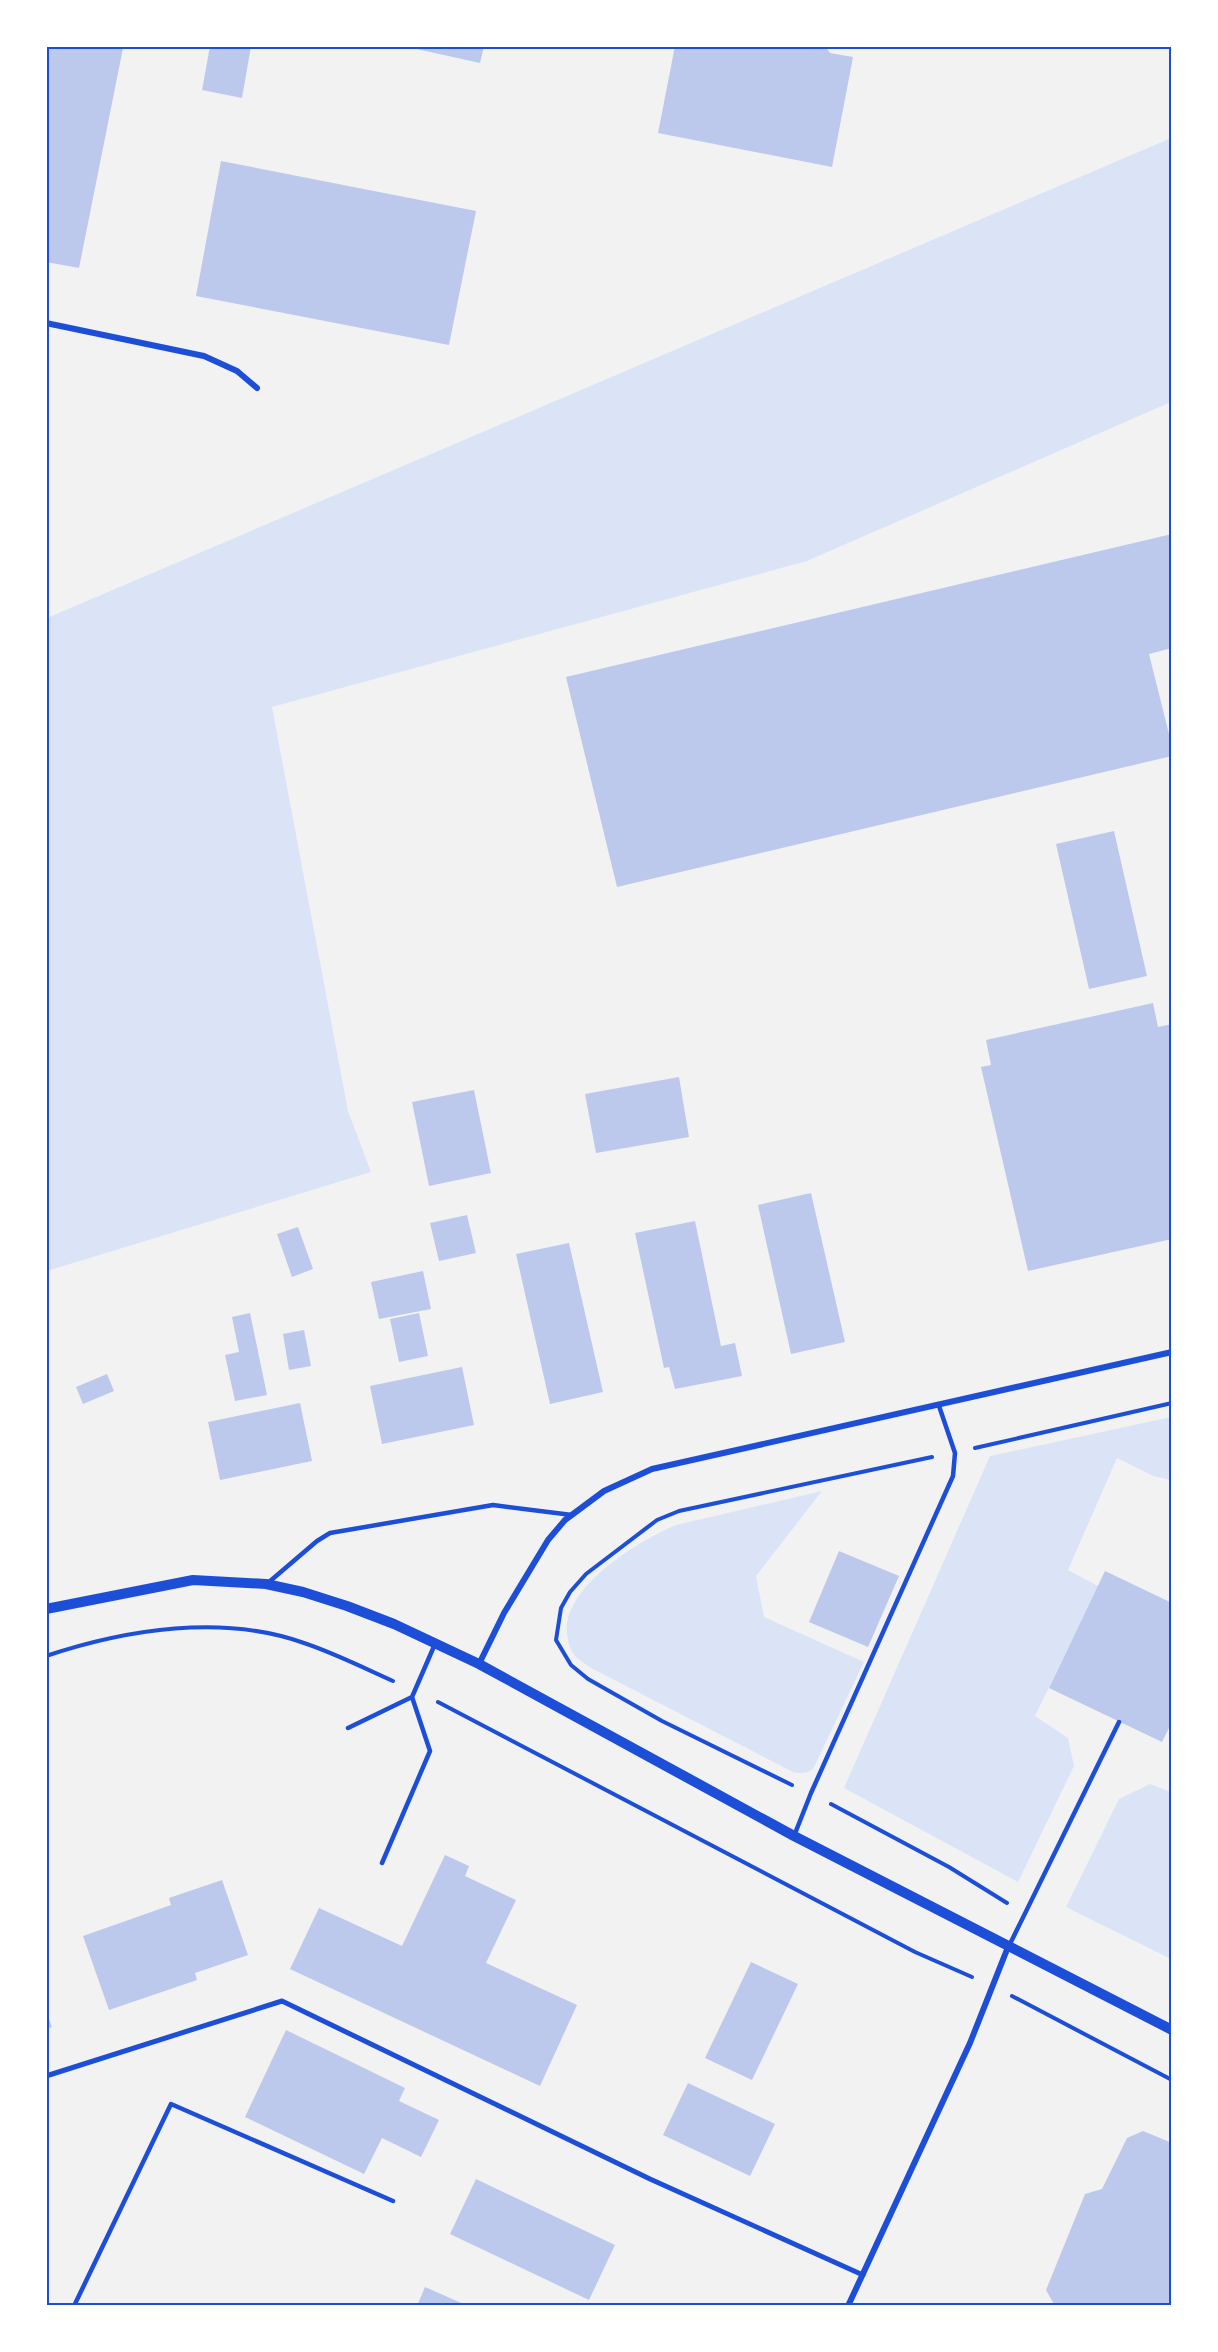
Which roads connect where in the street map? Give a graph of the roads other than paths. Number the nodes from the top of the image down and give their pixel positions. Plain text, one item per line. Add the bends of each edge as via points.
1 (46, 323) edge
2 (257, 388) dead end
3 (1172, 1352) edge
4 (939, 1406) junction
5 (573, 1515) junction
6 (266, 1584) junction
7 (46, 1609) edge
8 (436, 1643) junction
9 (479, 1664) junction
10 (412, 1697) junction
11 (1119, 1722) dead end
12 (348, 1728) dead end
13 (794, 1836) junction
14 (382, 1863) dead end
15 (1008, 1947) junction
16 (1172, 2030) edge
17 (46, 2076) edge
18 (393, 2201) dead end
19 (863, 2275) junction
20 (74, 2306) edge
21 (848, 2306) edge

1 - 2 street via 204,356 237,370
3 - 4 street
4 - 5 street via 652,1469 604,1491
4 - 13 lane via 955,1453 953,1476
5 - 6 lane via 493,1505 330,1533
5 - 9 street via 548,1540
6 - 7 street via 194,1580
6 - 8 street via 347,1605
8 - 9 street
8 - 10 lane
9 - 13 street
10 - 12 lane
10 - 14 lane via 430,1751
11 - 15 lane
13 - 15 street
15 - 16 street
15 - 19 street via 970,2043
17 - 19 street via 282,2001 650,2179
18 - 20 lane via 171,2104
19 - 21 street

